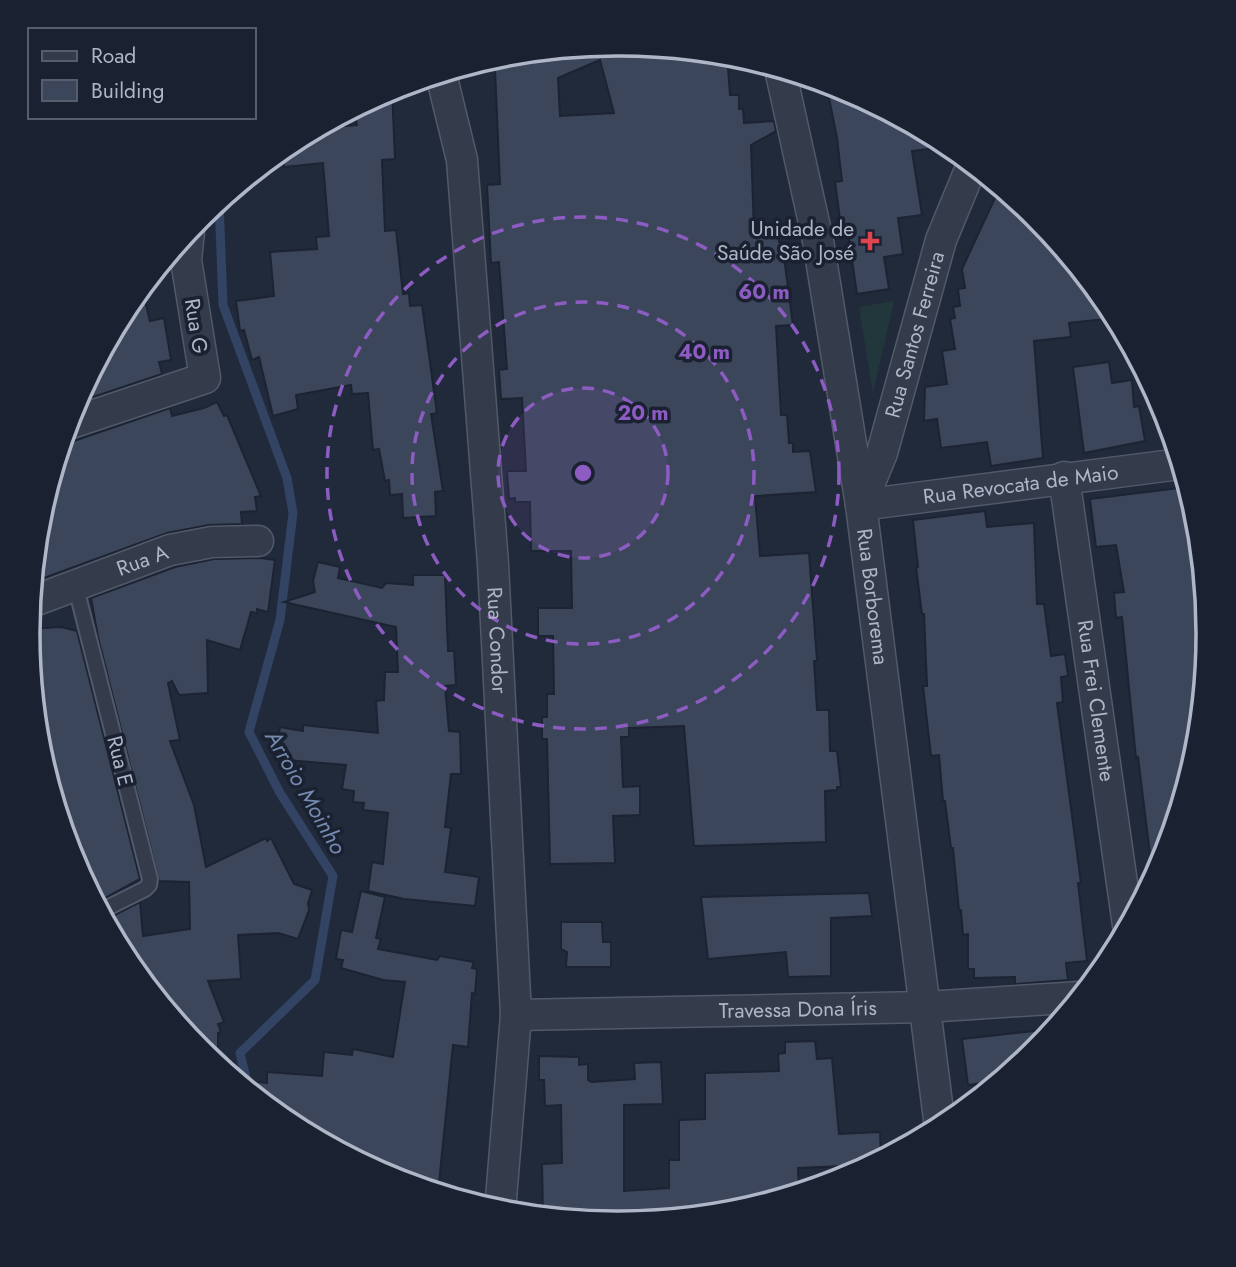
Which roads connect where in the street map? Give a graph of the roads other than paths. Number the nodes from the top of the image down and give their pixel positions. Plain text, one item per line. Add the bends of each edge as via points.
1 (782, 79) edge
2 (443, 83) edge
3 (968, 174) edge
4 (181, 257) edge
5 (81, 421) edge
6 (1170, 465) edge
7 (1064, 477) junction
8 (861, 505) junction
9 (258, 541) dead end
10 (75, 584) junction
11 (41, 598) edge
12 (110, 907) edge
13 (1126, 908) edge
14 (1065, 998) edge
15 (926, 1007) junction
16 (516, 1015) junction
17 (939, 1114) edge
18 (501, 1199) edge

1 - 8 street, Rua Borborema via 818,241
2 - 16 street, Rua Condor via 462,160 493,564
3 - 8 street, Rua Santos Ferreira via 941,240 882,453
4 - 5 street, Rua G via 205,378
6 - 7 street, Rua Revocata de Maio
7 - 8 street, Rua Revocata de Maio
7 - 13 street, Rua Frei Clemente
8 - 15 street, Rua Borborema
9 - 10 street, Rua A via 212,542 170,550
10 - 11 street, Rua A
10 - 12 lane, Rua E via 150,879 145,889
14 - 15 street, Travessa Dona Íris
15 - 16 street, Travessa Dona Íris
15 - 17 street, Rua Borborema
16 - 18 street, Rua Condor

